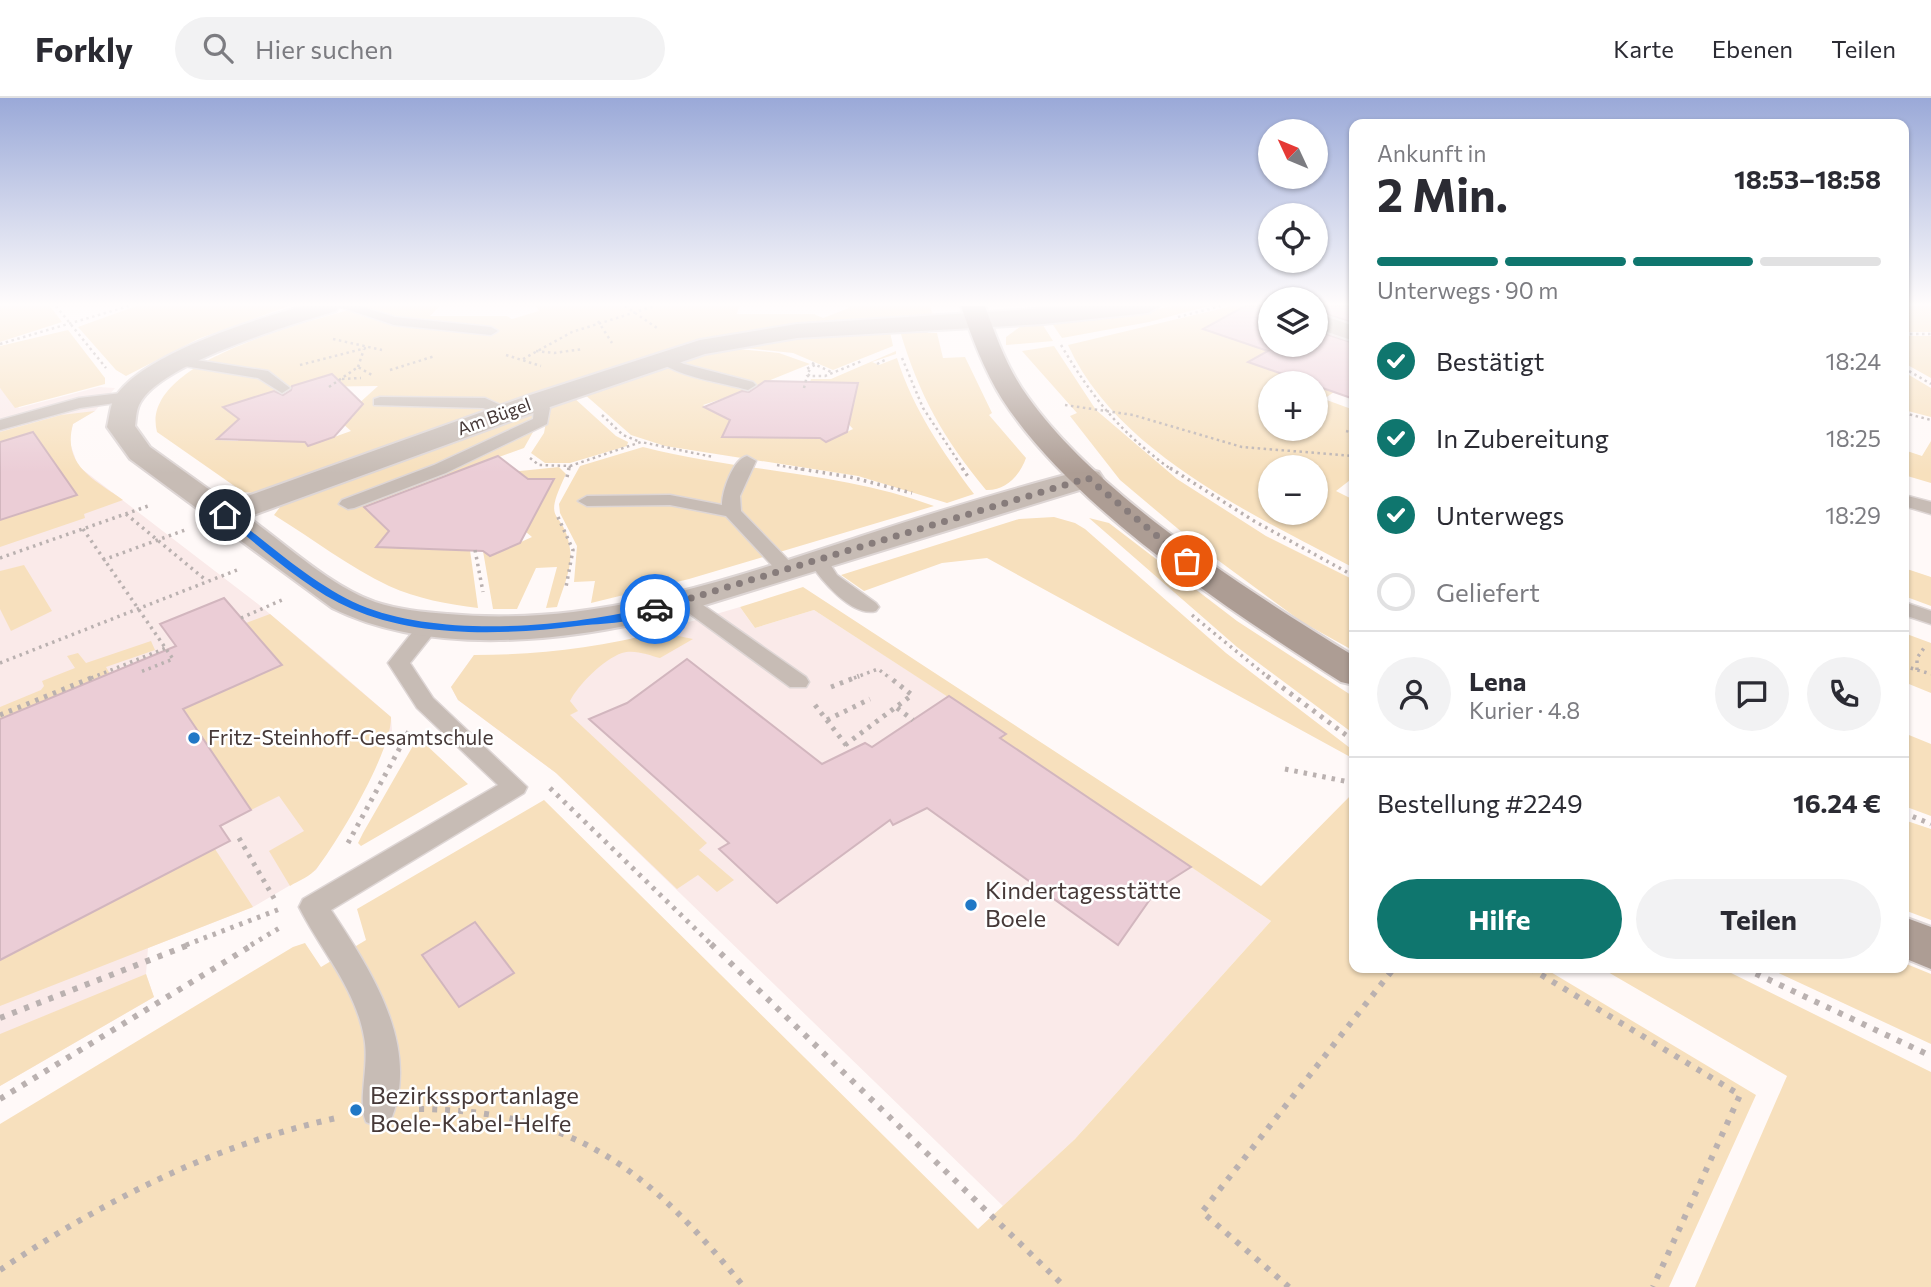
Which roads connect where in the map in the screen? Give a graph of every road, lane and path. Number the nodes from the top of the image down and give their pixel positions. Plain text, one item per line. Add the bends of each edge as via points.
1 (100, 361) edge
2 (177, 361) edge
3 (180, 361) edge
4 (313, 361) edge
5 (361, 361) edge
6 (418, 361) edge
7 (528, 361) edge
8 (652, 361) edge
9 (670, 361) edge
10 (851, 361) edge
11 (905, 361) edge
12 (995, 361) edge
13 (1071, 361) edge
14 (815, 365) dead end
15 (358, 367) junction
16 (1909, 371) edge
17 (263, 374) junction
18 (372, 376) junction
19 (807, 376) junction
20 (342, 379) junction
21 (1931, 384) edge
22 (748, 385) dead end
23 (329, 387) dead end
24 (282, 388) dead end
25 (804, 388) dead end
26 (137, 390) junction
27 (571, 390) junction
28 (380, 402) dead end
29 (537, 402) junction
30 (1065, 405) dead end
31 (1099, 405) junction
32 (508, 412) junction
33 (1909, 414) edge
34 (1931, 420) edge
35 (1, 424) edge
36 (1346, 431) dead end
37 (1349, 432) edge
38 (641, 443) dead end
39 (523, 453) dead end
40 (1349, 456) edge
41 (747, 461) dead end
42 (1088, 478) junction
43 (566, 481) dead end
44 (192, 491) junction
45 (587, 501) dead end
46 (1909, 501) edge
47 (348, 504) dead end
48 (990, 506) junction
49 (1931, 508) edge
50 (555, 512) dead end
51 (732, 512) junction
52 (126, 514) junction
53 (225, 515) junction
54 (83, 529) junction
55 (158, 541) junction
56 (277, 554) junction
57 (0, 558) edge
58 (103, 560) junction
59 (802, 565) junction
60 (1349, 573) edge
61 (208, 581) junction
62 (686, 601) junction
63 (869, 607) dead end
64 (1182, 607) dead end
65 (137, 609) junction
66 (1909, 610) edge
67 (1931, 618) edge
68 (430, 624) junction
69 (555, 627) junction
70 (1931, 636) edge
71 (166, 648) junction
72 (0, 663) edge
73 (1909, 668) edge
74 (1349, 670) edge
75 (1917, 670) junction
76 (138, 673) dead end
77 (1931, 674) edge
78 (798, 681) junction
79 (870, 699) dead end
80 (425, 703) junction
81 (897, 708) junction
82 (0, 715) edge
83 (827, 720) junction
84 (913, 720) dead end
85 (1349, 737) edge
86 (845, 745) junction
87 (850, 750) dead end
88 (1284, 769) dead end
89 (1349, 782) edge
90 (515, 787) junction
91 (1909, 815) edge
92 (1931, 824) edge
93 (239, 838) dead end
94 (280, 909) junction
95 (300, 915) junction
96 (1909, 939) edge
97 (1931, 947) edge
98 (1390, 973) edge
99 (1538, 973) edge
100 (1755, 973) edge
101 (0, 1018) edge
102 (1931, 1056) edge
103 (0, 1099) edge
104 (378, 1111) junction
105 (0, 1270) edge
106 (744, 1287) edge
107 (1065, 1287) edge
108 (1289, 1287) edge
109 (1653, 1287) edge

1 - 26 path via 114,379
2 - 26 street
3 - 17 lane
4 - 17 path
5 - 15 path
6 - 18 path
7 - 27 path via 559,376
8 - 27 street, Am Bügel
9 - 22 lane
10 - 19 path via 825,376
11 - 48 path via 923,408
12 - 42 street via 1023,410
13 - 31 path
14 - 19 path via 806,369 811,372
15 - 18 path
15 - 20 path
16 - 21 path
17 - 24 lane
18 - 20 path
19 - 25 path
20 - 23 path
26 - 35 lane
26 - 44 street via 120,418 121,432 128,444
27 - 29 street, Am Bügel
27 - 38 path via 623,435
28 - 32 lane via 485,403
29 - 32 street, Am Bügel
29 - 47 lane via 542,408 541,421 440,469
30 - 31 path
31 - 40 path via 1241,446
31 - 60 path via 1180,475
32 - 53 street, Am Bügel
33 - 34 path
36 - 37 path
39 - 43 path via 539,465 570,466
41 - 51 lane via 731,495
42 - 48 street
42 - 74 street via 1147,531 1227,592
44 - 52 path
44 - 53 street
45 - 51 lane via 670,500
46 - 49 lane
48 - 59 street
50 - 69 path via 570,535 575,556
51 - 59 lane
52 - 54 path
52 - 55 path
53 - 55 path
53 - 56 street
54 - 57 path
54 - 58 path
55 - 58 path
55 - 61 path
56 - 61 path
56 - 68 street via 356,607
58 - 65 path
59 - 62 street
59 - 63 lane
61 - 65 path
62 - 69 street
62 - 78 lane
64 - 85 path via 1231,650
65 - 71 path
65 - 72 path
66 - 67 lane
68 - 69 street via 504,630
68 - 80 lane via 399,663
70 - 75 path via 1917,658
71 - 76 path via 173,659
71 - 82 path
73 - 75 path
75 - 77 path
78 - 81 path via 818,678 832,688 878,669 912,695
78 - 83 path
79 - 83 path
80 - 90 lane
80 - 95 path
81 - 84 path
81 - 86 path
83 - 86 path
86 - 87 path
88 - 89 path
90 - 95 lane
90 - 107 path via 549,787 574,809
91 - 92 path
93 - 94 path
94 - 95 path
94 - 101 path
95 - 103 path
95 - 104 lane via 344,953 374,1012 383,1058
96 - 97 street
98 - 108 path via 1202,1212
99 - 109 path via 1740,1095
100 - 102 path
104 - 105 path via 277,1131 202,1157 86,1213
104 - 106 path via 448,1109 511,1118 575,1138 634,1172 684,1216

